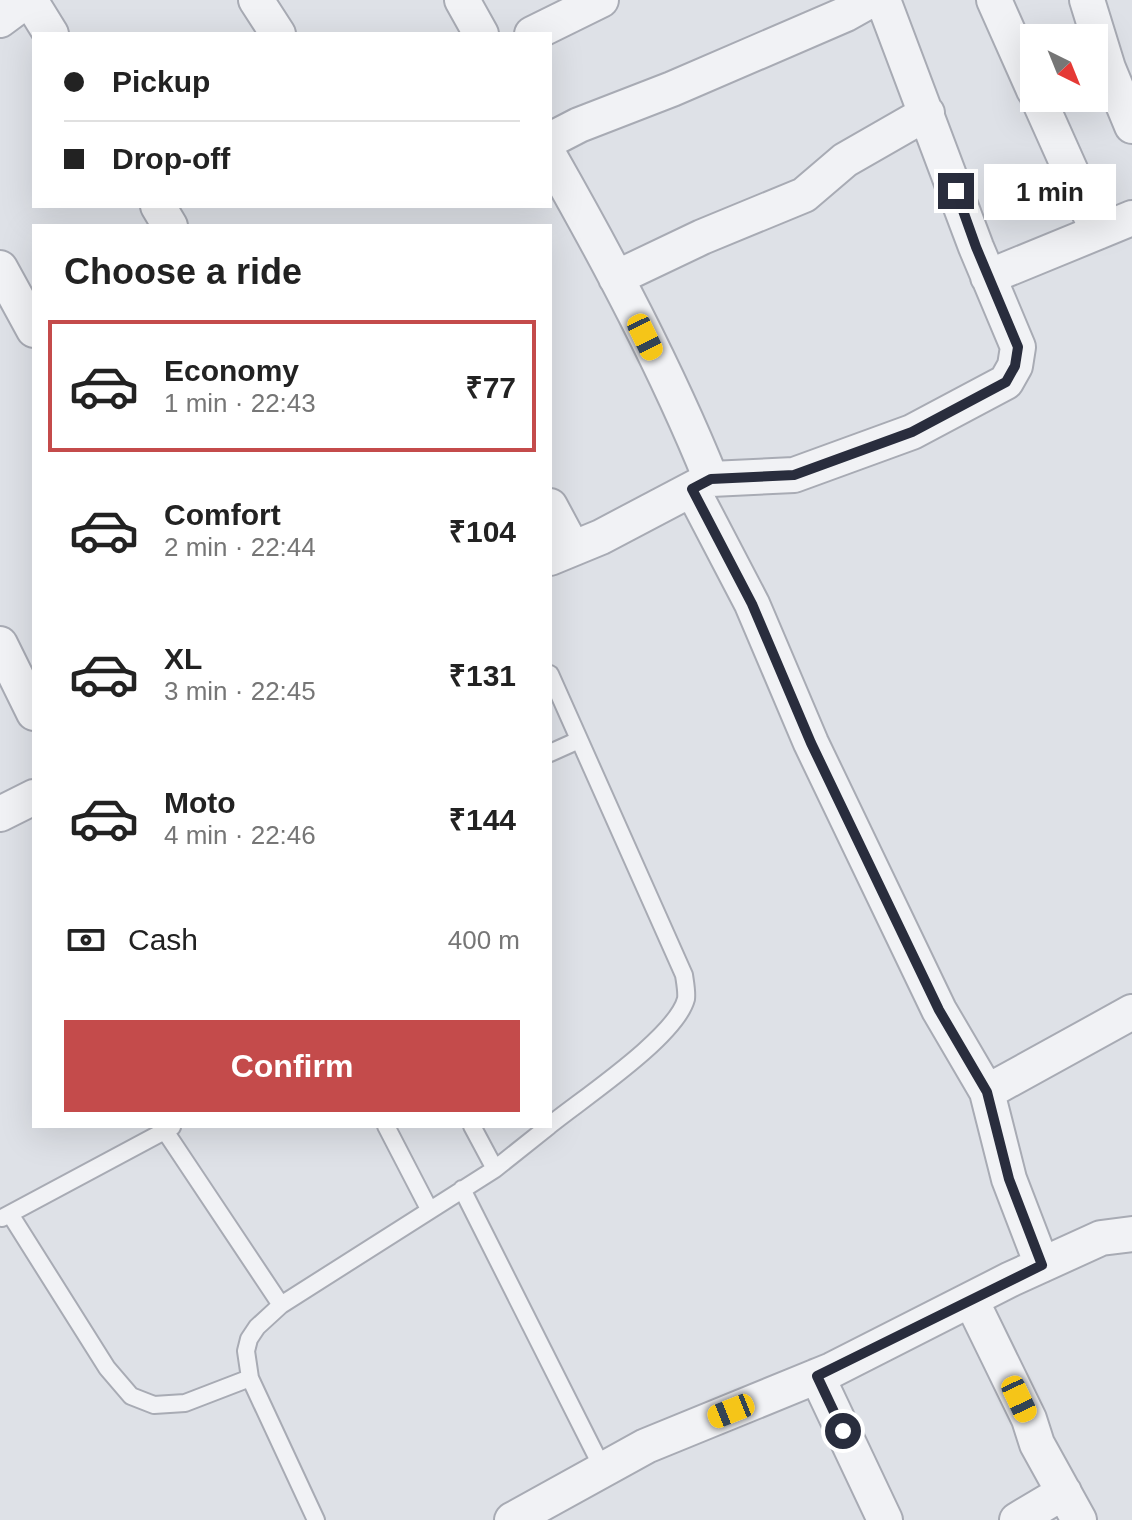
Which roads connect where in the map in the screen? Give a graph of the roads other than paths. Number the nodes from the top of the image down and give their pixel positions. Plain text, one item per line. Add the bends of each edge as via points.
1 (28, 0) edge
2 (256, 0) edge
3 (462, 0) edge
4 (601, 0) edge
5 (871, 0) edge
6 (883, 0) edge
7 (994, 0) edge
8 (1087, 0) edge
9 (0, 20) edge
10 (50, 32) edge
11 (277, 32) edge
12 (480, 32) edge
13 (536, 32) edge
14 (1020, 58) edge
15 (1044, 112) edge
16 (927, 113) junction
17 (1132, 126) edge
18 (552, 139) edge
19 (552, 161) edge
20 (1132, 218) edge
21 (1098, 232) junction
22 (0, 268) edge
23 (988, 277) junction
24 (616, 278) junction
25 (32, 326) edge
26 (702, 484) junction
27 (552, 515) edge
28 (561, 553) edge
29 (0, 644) edge
30 (552, 679) edge
31 (32, 709) edge
32 (579, 740) junction
33 (552, 752) edge
34 (32, 798) edge
35 (0, 814) edge
36 (1132, 1012) edge
37 (987, 1092) junction
38 (552, 1124) edge
39 (169, 1128) edge
40 (387, 1128) edge
41 (473, 1128) edge
42 (547, 1128) edge
43 (495, 1169) junction
44 (462, 1189) junction
45 (429, 1209) junction
46 (5, 1217) edge
47 (1132, 1234) edge
48 (1042, 1265) junction
49 (971, 1300) junction
50 (281, 1305) junction
51 (817, 1376) junction
52 (250, 1378) junction
53 (603, 1469) junction
54 (1072, 1506) edge
55 (316, 1520) edge
56 (512, 1520) edge
57 (885, 1520) edge
58 (1017, 1520) edge

1 - 9 street
1 - 10 street
2 - 11 street
3 - 12 street
4 - 13 street
5 - 18 street
6 - 16 street
7 - 14 street
8 - 17 street
15 - 21 street
16 - 23 street
16 - 24 street via 845,160 804,195
19 - 24 street
20 - 21 street
21 - 23 street
22 - 25 street
23 - 26 street via 1018,347 1006,382 912,432 794,475
24 - 26 street via 688,425
26 - 28 street
26 - 37 street via 811,743 939,1010
27 - 28 street
29 - 31 street
30 - 32 lane
32 - 33 lane
32 - 38 lane via 684,975 686,998 677,1019 655,1041
34 - 35 street
36 - 37 street
37 - 48 street via 1009,1179
39 - 46 lane
39 - 50 lane
40 - 45 lane
41 - 43 lane
42 - 43 lane
43 - 44 lane
44 - 45 lane
44 - 53 lane
45 - 50 lane
46 - 52 lane via 131,1396 154,1405 185,1403
47 - 48 street via 1101,1238
48 - 49 street
49 - 51 street
49 - 54 street via 1037,1444
50 - 52 lane via 249,1339
51 - 53 street
51 - 57 street
52 - 55 lane
53 - 56 street
54 - 58 street

